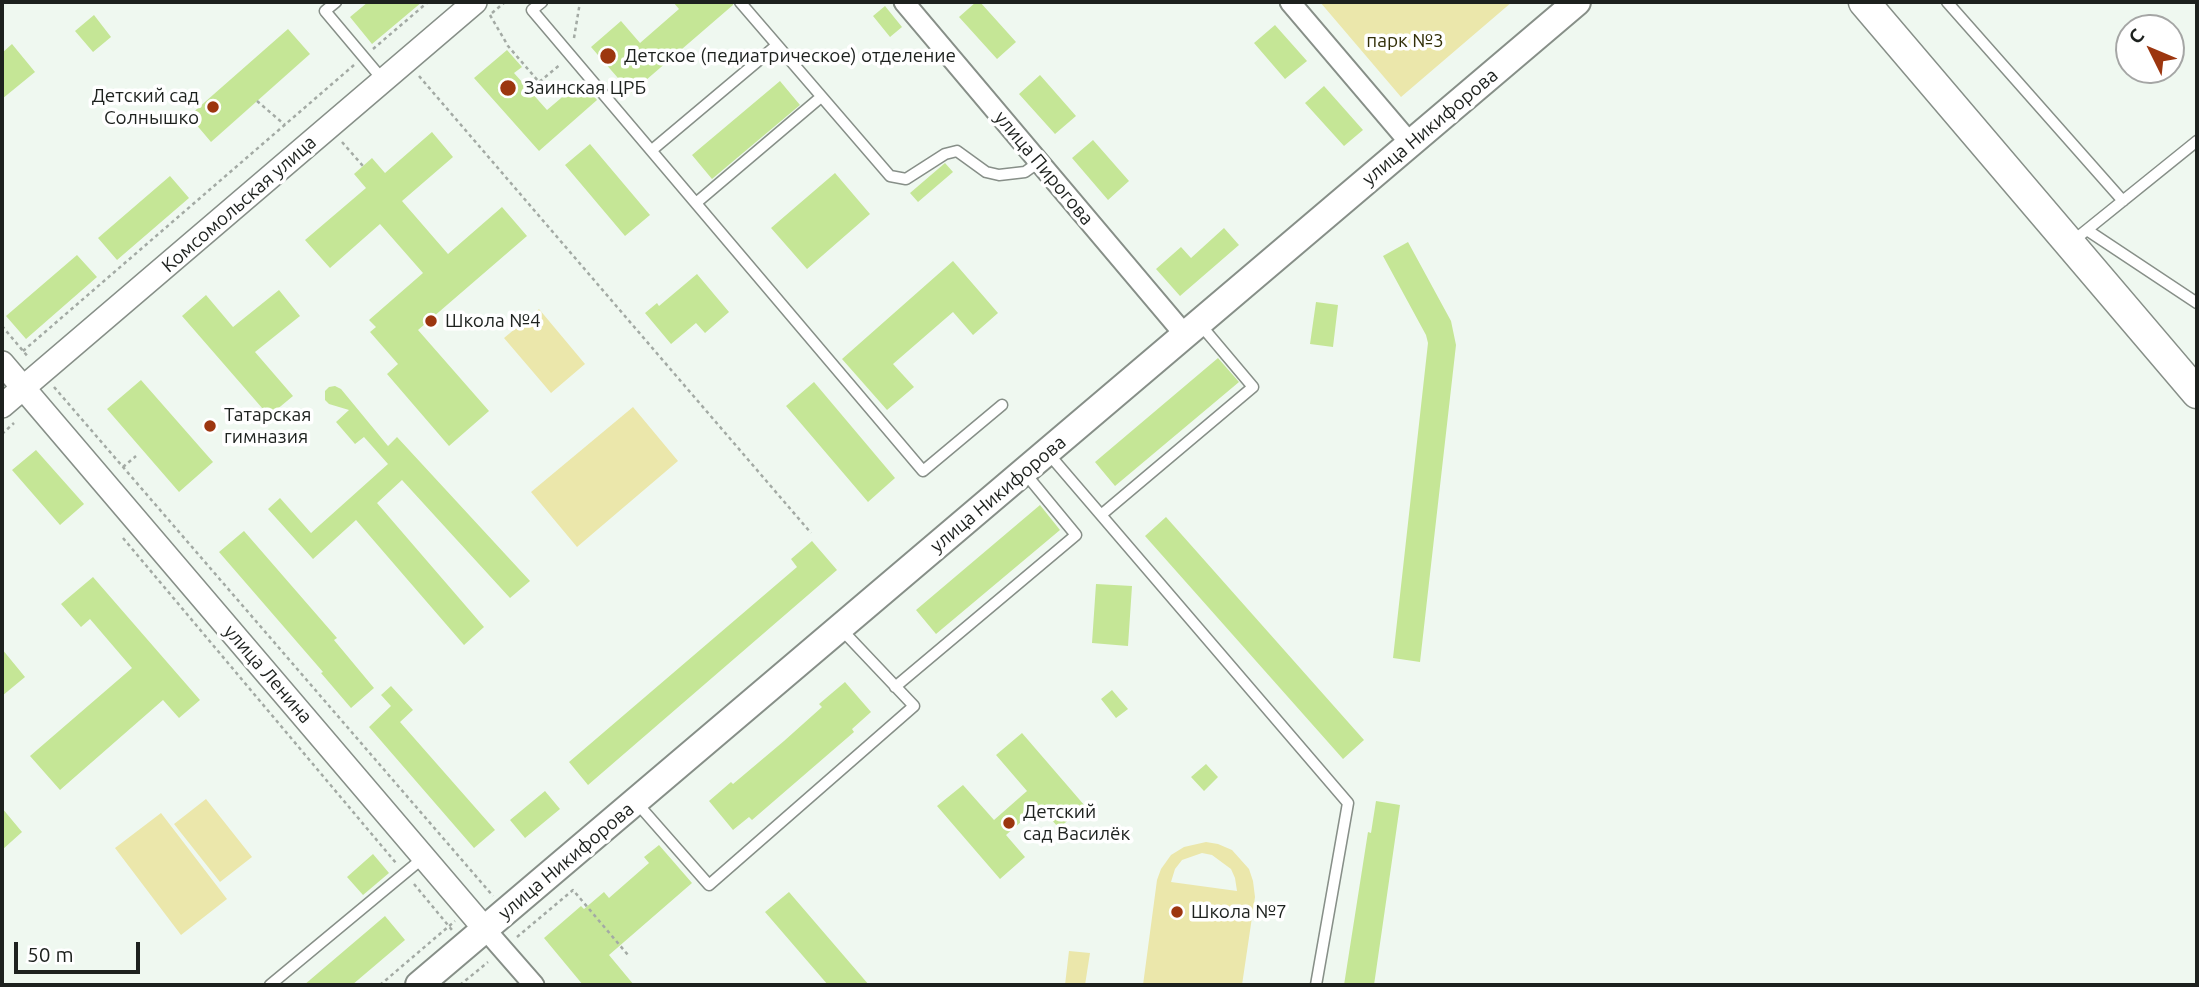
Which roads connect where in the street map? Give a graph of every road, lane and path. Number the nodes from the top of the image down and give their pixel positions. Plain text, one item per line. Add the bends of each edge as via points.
1 (337, 2) edge
2 (428, 2) edge
3 (542, 2) edge
4 (580, 2) edge
5 (740, 2) edge
6 (904, 2) edge
7 (1290, 2) edge
8 (1577, 2) edge
9 (1864, 2) edge
10 (1947, 2) edge
11 (483, 8) edge
12 (777, 45) junction
13 (571, 55) junction
14 (364, 57) junction
15 (419, 76) dead end
16 (383, 80) junction
17 (821, 97) junction
18 (257, 101) dead end
19 (285, 125) junction
20 (2197, 141) edge
21 (1410, 144) junction
22 (652, 150) junction
23 (1039, 162) junction
24 (2123, 201) junction
25 (696, 203) junction
26 (2078, 237) junction
27 (2197, 303) edge
28 (2, 326) edge
29 (1192, 329) junction
30 (23, 351) junction
31 (2, 363) edge
32 (42, 372) junction
33 (23, 388) junction
34 (2197, 393) edge
35 (1002, 405) dead end
36 (12, 411) edge
37 (2, 434) edge
38 (1047, 452) junction
39 (136, 456) dead end
40 (123, 467) junction
41 (1024, 472) junction
42 (1101, 515) junction
43 (811, 533) dead end
44 (120, 534) dead end
45 (840, 628) junction
46 (895, 687) junction
47 (635, 802) junction
48 (424, 857) junction
49 (405, 873) junction
50 (573, 890) dead end
51 (506, 911) junction
52 (467, 927) junction
53 (628, 955) dead end
54 (270, 985) edge
55 (380, 985) edge
56 (419, 985) edge
57 (534, 985) edge
58 (1317, 985) edge

1 - 14 lane via 325,11
2 - 14 path
3 - 13 lane via 532,10
4 - 13 path
5 - 12 lane
6 - 23 street, улица Пирогова
7 - 21 street
8 - 21 main road, улица Никифорова
9 - 26 main road
10 - 24 lane
11 - 13 path via 539,82
11 - 16 street, Комсомольская улица
12 - 17 lane
12 - 22 lane
13 - 22 lane
14 - 16 lane
14 - 19 path
15 - 43 path
16 - 32 street, Комсомольская улица
17 - 23 lane via 893,178 906,178 957,150 986,172 999,175 1025,172
17 - 25 lane
18 - 19 path
19 - 30 path
20 - 24 lane
21 - 29 main road, улица Никифорова
22 - 25 lane
23 - 29 street, улица Пирогова
24 - 26 lane
25 - 35 lane via 923,471
26 - 27 lane
26 - 34 main road
28 - 30 path
29 - 38 main road, улица Никифорова
29 - 42 lane via 1253,387
30 - 32 path
31 - 33 street, улица Ленина
32 - 33 street, Комсомольская улица
32 - 40 path
33 - 36 street, Комсомольская улица
33 - 48 street, улица Ленина
36 - 37 path
38 - 41 main road, улица Никифорова
38 - 42 lane
39 - 40 path
40 - 51 path
41 - 45 main road, улица Никифорова
41 - 46 lane via 1076,535
42 - 58 lane via 1348,803
44 - 49 path
45 - 46 lane
45 - 47 main road, улица Никифорова
46 - 47 lane via 914,706 709,885
47 - 51 main road, улица Никифорова
48 - 49 lane
48 - 52 street, улица Ленина
49 - 52 path
49 - 54 lane
50 - 53 path
51 - 52 main road, улица Никифорова
52 - 55 path
52 - 56 main road, улица Никифорова
52 - 57 street, улица Ленина

